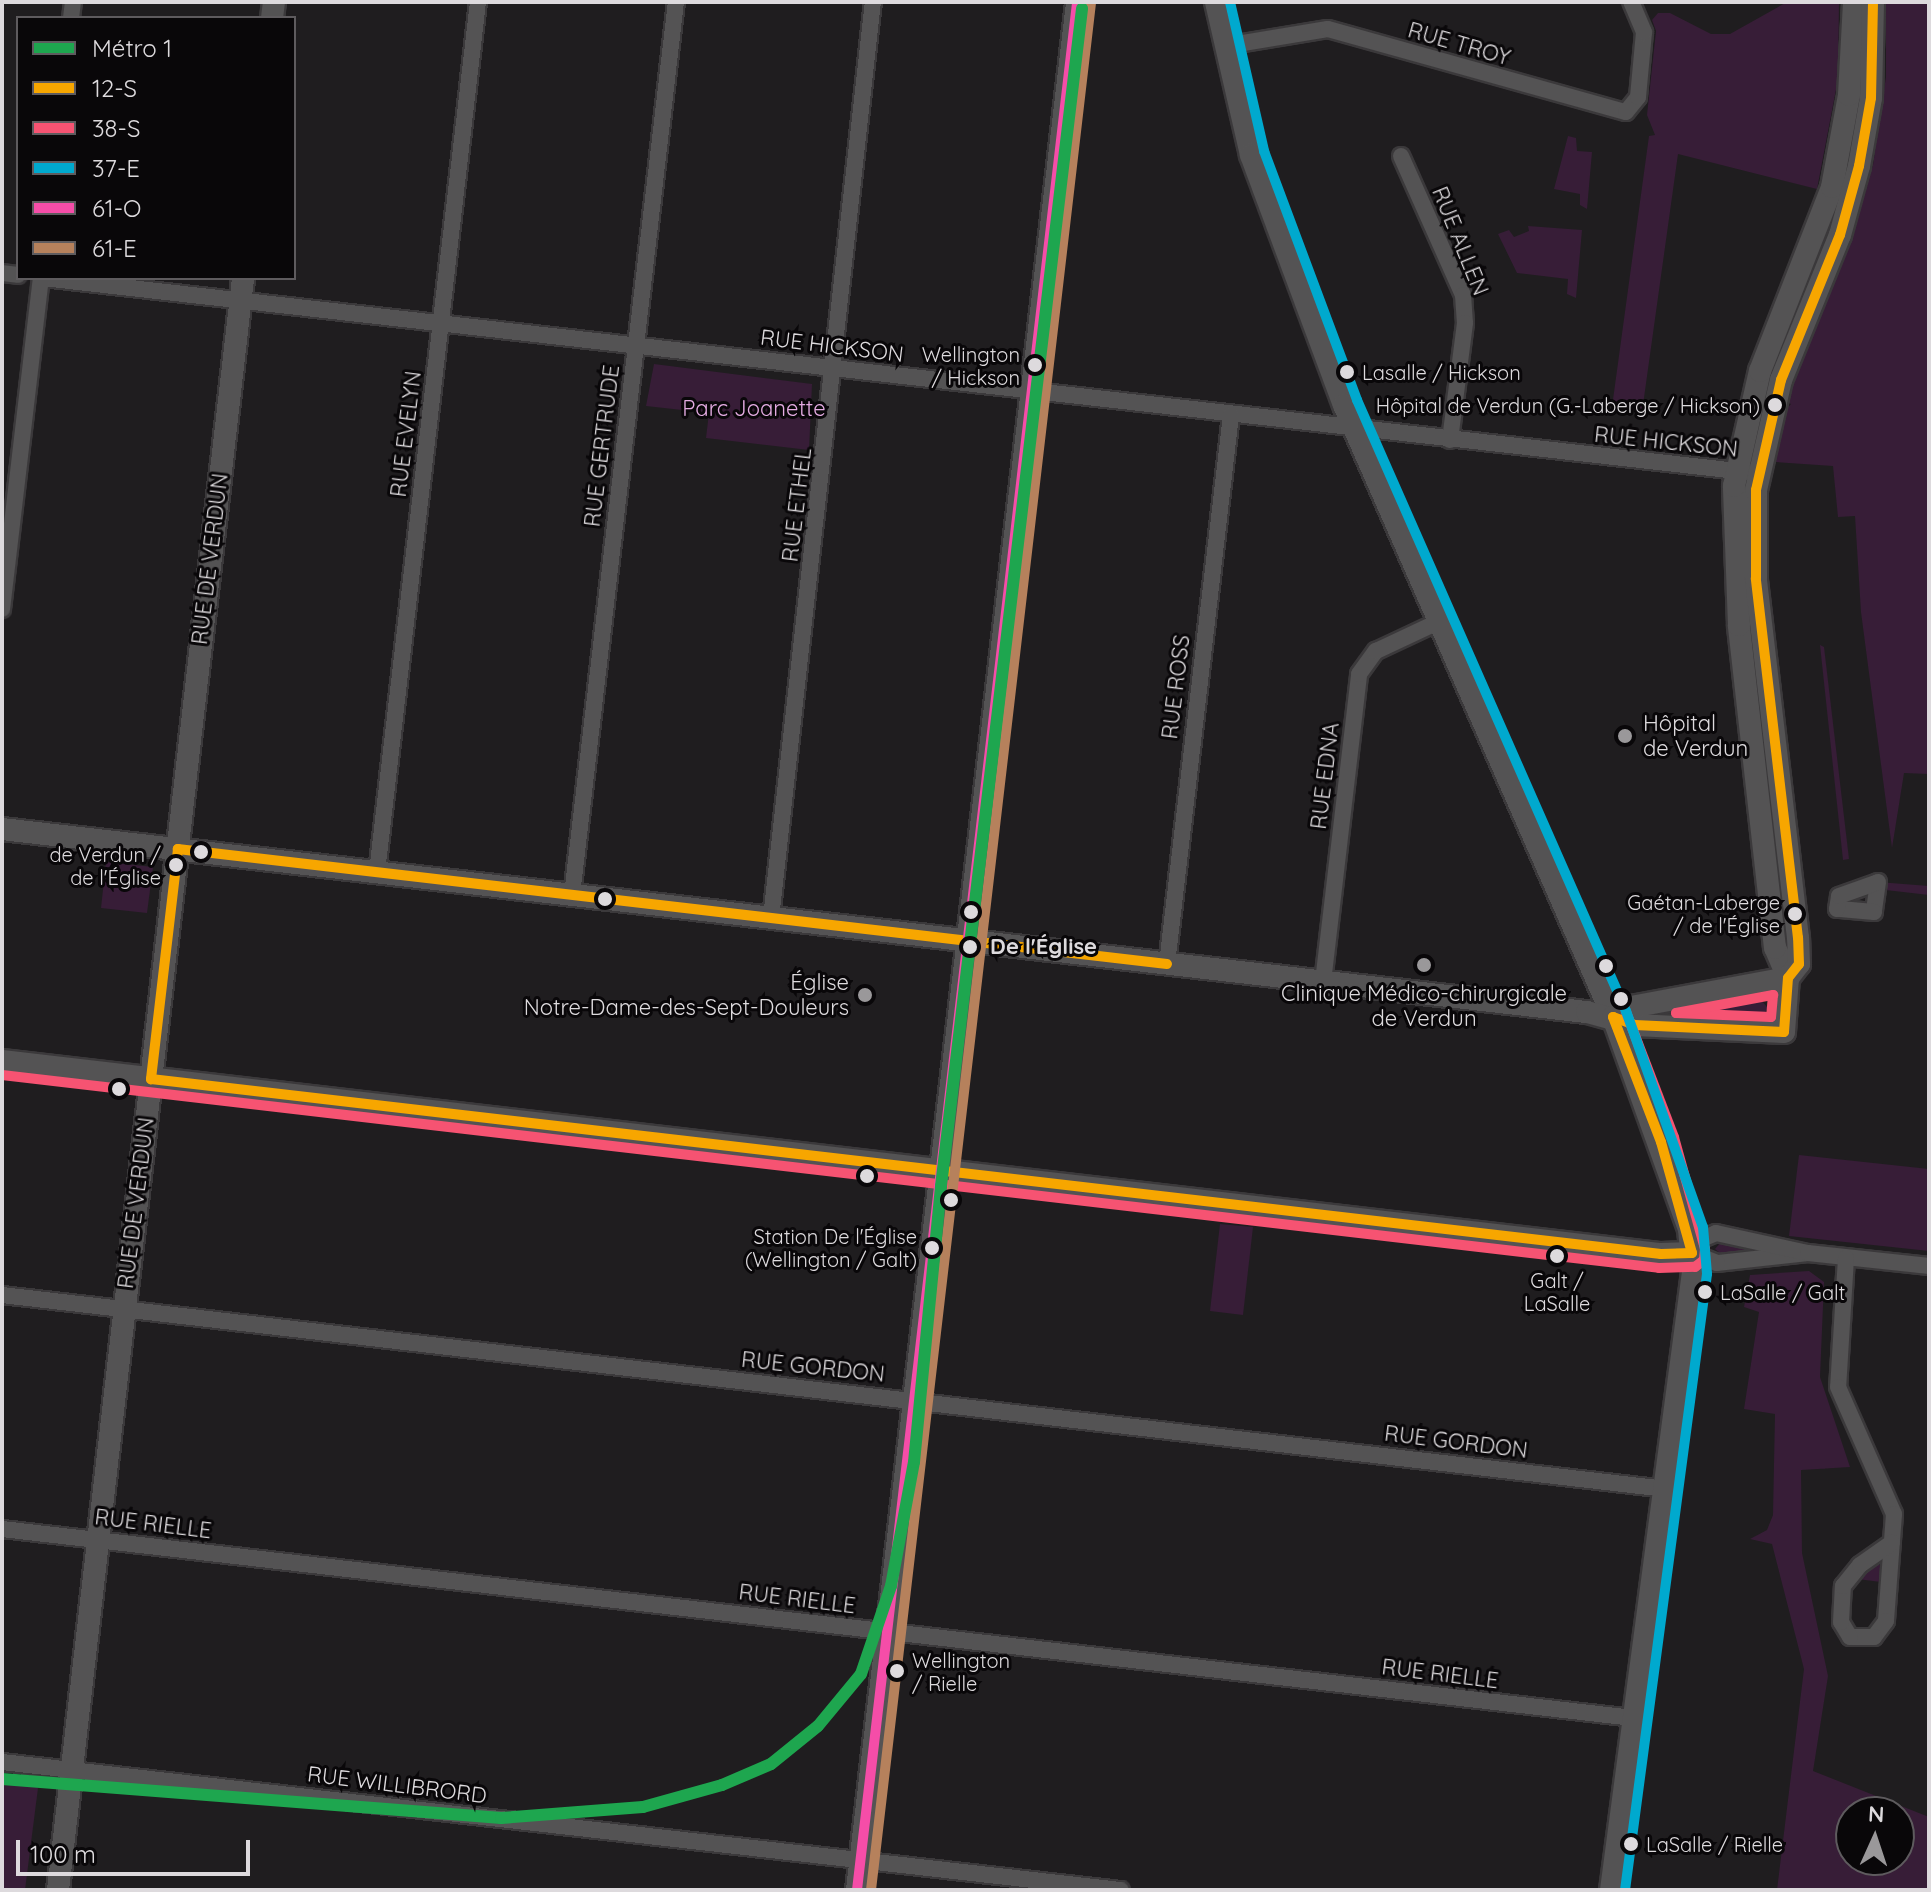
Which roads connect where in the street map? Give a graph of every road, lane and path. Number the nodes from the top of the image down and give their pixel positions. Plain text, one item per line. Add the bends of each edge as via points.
1 (478, 2) edge
2 (676, 2) edge
3 (873, 2) edge
4 (1077, 2) edge
5 (1216, 2) edge
6 (1631, 2) edge
7 (1854, 2) edge
8 (1873, 2) edge
9 (1225, 46) junction
10 (1401, 156) dead end
11 (42, 280) edge
12 (78, 280) edge
13 (241, 289) edge
14 (441, 324) junction
15 (636, 346) junction
16 (833, 369) junction
17 (1031, 392) junction
18 (1231, 415) junction
19 (1353, 429) junction
20 (1450, 440) junction
21 (1747, 472) junction
22 (2, 609) edge
23 (1438, 622) junction
24 (2, 829) edge
25 (178, 849) junction
26 (377, 872) junction
27 (572, 895) junction
28 (771, 918) junction
29 (968, 940) junction
30 (1167, 964) junction
31 (1788, 978) junction
32 (1323, 982) junction
33 (1613, 1017) junction
34 (2, 1061) edge
35 (151, 1079) junction
36 (941, 1169) junction
37 (1692, 1253) junction
38 (1808, 1253) junction
39 (1846, 1258) junction
40 (1929, 1266) edge
41 (2, 1295) edge
42 (123, 1309) junction
43 (914, 1401) junction
44 (1666, 1489) junction
45 (2, 1529) edge
46 (97, 1540) junction
47 (1892, 1543) junction
48 (887, 1632) junction
49 (1634, 1718) junction
50 (2, 1762) edge
51 (71, 1769) junction
52 (860, 1861) junction
53 (58, 1890) edge
54 (857, 1890) edge
55 (1121, 1890) edge
56 (1611, 1890) edge

1 - 14 street, RUE EVELYN
2 - 15 street, RUE GERTRUDE
3 - 16 street, RUE ETHEL
4 - 17 main road
5 - 9 main road
6 - 9 street, RUE TROY via 1644,32 1632,109 1620,111 1328,29
7 - 21 main road via 1849,95 1832,187 1760,371
8 - 21 main road via 1871,98 1859,166 1840,235
9 - 19 main road via 1251,155
10 - 20 street, RUE ALLEN via 1463,295 1465,323
11 - 22 street
12 - 13 street, RUE HICKSON
13 - 14 street, RUE HICKSON
13 - 25 main road, RUE DE VERDUN
14 - 15 street, RUE HICKSON
14 - 26 street, RUE EVELYN
15 - 16 street, RUE HICKSON
15 - 27 street, RUE GERTRUDE
16 - 17 street, RUE HICKSON
16 - 28 street, RUE ETHEL
17 - 18 street, RUE HICKSON
17 - 29 main road
18 - 19 street, RUE HICKSON
18 - 30 street, RUE ROSS
19 - 20 street, RUE HICKSON
19 - 23 main road
20 - 21 street, RUE HICKSON
21 - 31 main road via 1744,542 1773,818 1783,898 1799,964
23 - 32 street, RUE EDNA via 1376,651 1364,660 1359,674
23 - 33 main road
24 - 25 main road
25 - 26 main road
25 - 35 main road, RUE DE VERDUN
26 - 27 main road
27 - 28 main road
28 - 29 main road
29 - 30 main road
29 - 36 main road
30 - 32 main road
31 - 33 main road via 1631,1007
31 - 33 main road via 1784,1032 1635,1025
32 - 33 main road
33 - 37 main road via 1661,1142
34 - 35 main road
35 - 36 main road
35 - 42 main road, RUE DE VERDUN
36 - 37 main road via 1661,1254
36 - 43 main road
37 - 38 street via 1717,1263
37 - 38 street via 1702,1239 1716,1233
37 - 44 main road
38 - 39 street
39 - 40 street
39 - 47 street via 1838,1387 1892,1500
41 - 42 street, RUE GORDON
42 - 43 street, RUE GORDON
42 - 46 main road, RUE DE VERDUN
43 - 44 street, RUE GORDON
43 - 48 main road
44 - 49 main road
45 - 46 street, RUE RIELLE
46 - 48 street, RUE RIELLE
46 - 51 main road, RUE DE VERDUN
47 - 47 street via 1860,1565 1843,1586 1841,1622 1850,1637 1874,1637 1886,1621
48 - 49 street, RUE RIELLE
48 - 52 main road
49 - 56 main road
50 - 51 street, RUE WILLIBRORD
51 - 52 street, RUE WILLIBRORD
51 - 53 main road, RUE DE VERDUN
52 - 54 main road
52 - 55 street, RUE WILLIBRORD

